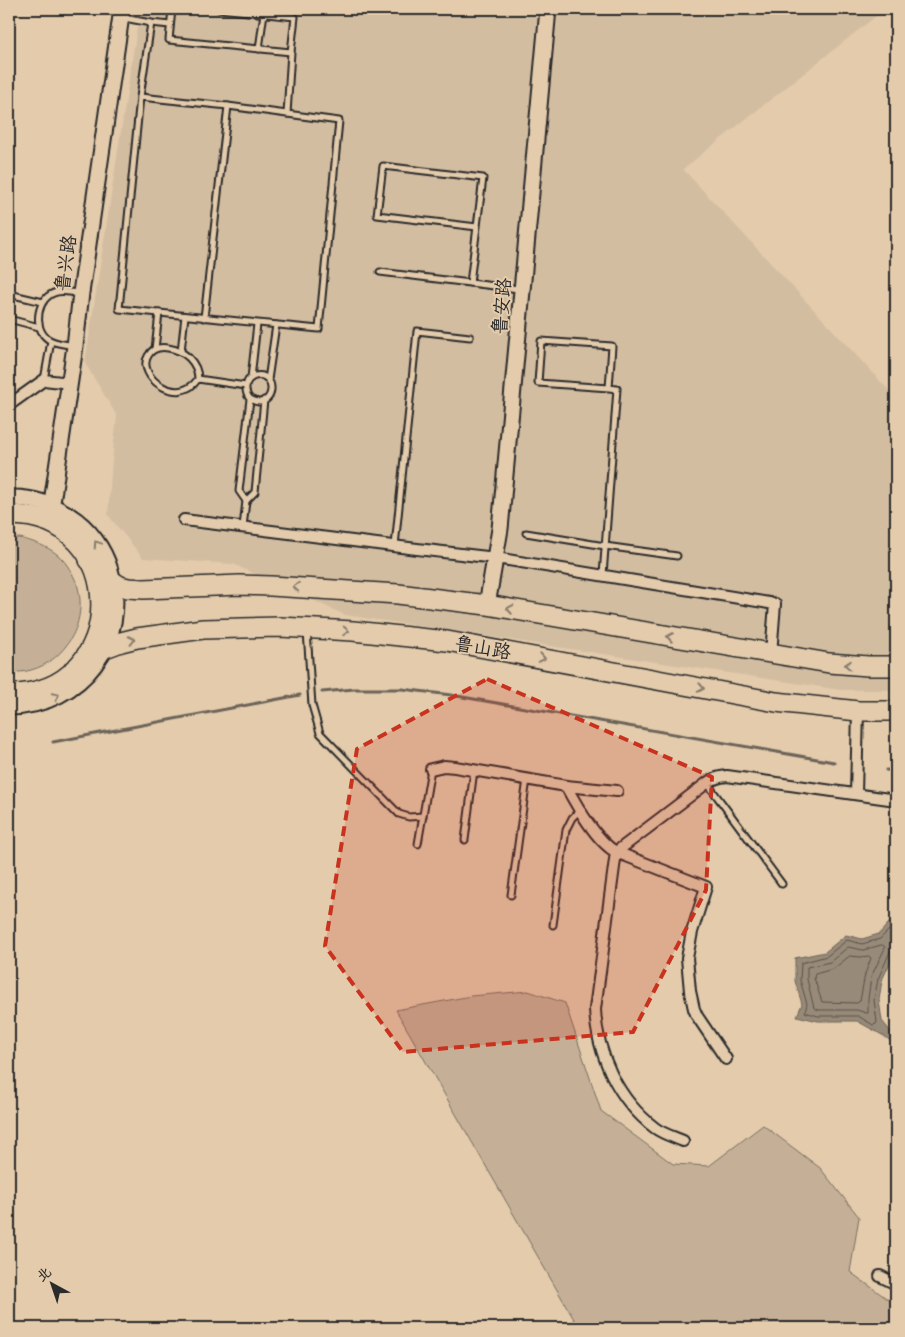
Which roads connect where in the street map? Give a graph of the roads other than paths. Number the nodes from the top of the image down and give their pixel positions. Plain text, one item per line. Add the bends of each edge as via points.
1 (172, 9) edge
2 (219, 9) edge
3 (548, 9) edge
4 (121, 13) edge
5 (264, 13) junction
6 (151, 23) junction
7 (170, 25) junction
8 (259, 49) junction
9 (291, 52) junction
10 (140, 97) junction
11 (228, 106) junction
12 (288, 114) junction
13 (477, 227) junction
14 (380, 272) dead end
15 (470, 283) junction
16 (522, 289) junction
17 (81, 293) junction
18 (9, 294) edge
19 (43, 302) junction
20 (159, 313) junction
21 (185, 316) junction
22 (204, 318) junction
23 (9, 319) edge
24 (258, 324) junction
25 (276, 325) junction
26 (40, 326) junction
27 (470, 336) dead end
28 (51, 341) junction
29 (75, 346) junction
30 (155, 349) junction
31 (180, 351) junction
32 (251, 378) junction
33 (198, 379) junction
34 (44, 380) junction
35 (268, 380) junction
36 (70, 383) junction
37 (246, 386) junction
38 (609, 388) junction
39 (250, 399) junction
40 (264, 400) junction
41 (9, 404) edge
42 (9, 498) edge
43 (246, 501) junction
44 (51, 515) junction
45 (9, 516) edge
46 (184, 520) dead end
47 (243, 527) junction
48 (526, 533) dead end
49 (395, 546) junction
50 (605, 546) junction
51 (677, 556) dead end
52 (496, 558) junction
53 (89, 560) junction
54 (603, 575) junction
55 (114, 582) junction
56 (488, 605) junction
57 (307, 628) junction
58 (105, 648) junction
59 (771, 654) junction
60 (896, 666) edge
61 (74, 669) junction
62 (9, 694) edge
63 (9, 707) edge
64 (858, 711) junction
65 (896, 711) edge
66 (431, 769) joint
67 (474, 770) junction
68 (527, 779) junction
69 (707, 783) junction
70 (566, 786) junction
71 (617, 791) dead end
72 (856, 794) junction
73 (896, 800) edge
74 (580, 810) junction
75 (422, 816) junction
76 (465, 840) dead end
77 (418, 844) dead end
78 (616, 852) junction
79 (782, 884) dead end
80 (511, 895) dead end
81 (553, 925) dead end
82 (726, 1059) dead end
83 (683, 1141) dead end
84 (880, 1276) dead end
85 (896, 1284) edge

1 - 7 lane
2 - 5 lane
3 - 16 street, 鲁安路
4 - 6 lane
4 - 17 street, 鲁兴路
5 - 8 lane
5 - 9 lane via 295,17
6 - 7 lane
6 - 10 lane
7 - 8 lane via 168,40
8 - 9 lane
9 - 12 lane
10 - 11 lane
10 - 20 lane via 119,309
11 - 12 lane
11 - 22 lane
12 - 25 lane via 339,121 319,330
13 - 13 lane via 483,178 383,166 377,215
13 - 15 lane
14 - 15 lane
15 - 16 lane
16 - 52 street, 鲁安路
17 - 19 lane via 57,292
17 - 29 street, 鲁兴路
18 - 19 lane
19 - 26 lane via 38,313
20 - 21 lane
20 - 30 lane
21 - 22 lane
21 - 31 lane
22 - 24 lane
23 - 26 lane
24 - 25 lane
24 - 32 lane
25 - 35 lane
26 - 28 lane
27 - 49 lane via 417,331
28 - 29 lane
28 - 34 lane
29 - 36 street, 鲁兴路
30 - 31 lane
30 - 33 lane via 148,355 146,366 150,376 160,385 174,391 183,390
31 - 33 lane via 194,364
32 - 35 lane via 258,376
32 - 37 lane
33 - 37 lane
34 - 36 street
34 - 41 street
35 - 40 lane via 272,389
36 - 44 street, 鲁兴路
37 - 39 lane
38 - 38 lane via 538,383 541,341 612,346
38 - 50 lane via 617,388
39 - 40 lane
39 - 43 lane via 239,491
40 - 43 lane via 255,492
42 - 44 street via 27,499
43 - 47 lane
44 - 45 highway via 42,520
44 - 53 highway
55 -> 44 street via 103,552 90,534 74,518
46 - 47 street
47 - 49 street
48 - 50 lane
49 - 52 street
50 - 51 lane
50 - 54 lane
52 - 54 street
52 - 56 street, 鲁安路
53 - 55 highway
53 - 61 highway via 100,587 100,617 92,645
54 - 59 street via 775,604
56 -> 55 highway via 398,594 271,586 144,589 128,588
55 - 58 street via 114,620
59 -> 56 highway
58 -> 57 highway, 鲁山路 via 137,638 203,629
57 -> 64 highway, 鲁山路 via 447,641 776,702
57 - 75 lane via 312,705 320,733 399,814
58 - 61 highway, 鲁山路
63 -> 58 street via 39,703 68,690 87,674
60 -> 59 highway via 830,663
61 - 62 highway via 46,688
64 - 65 highway, 鲁山路
64 - 72 street
66 - 67 street via 444,766
66 - 75 lane
67 - 68 street
67 - 76 lane
68 - 70 street
68 - 80 lane
69 - 72 street via 727,776
69 - 78 street
69 - 79 lane
70 - 71 street
70 - 74 street
72 - 73 street
74 - 78 street via 609,848
74 - 81 lane via 566,830
75 - 77 lane
78 - 82 street via 706,887 688,947 690,991 694,1010
78 - 83 street via 596,1010 601,1050 618,1088 636,1111 656,1128
84 - 85 street

